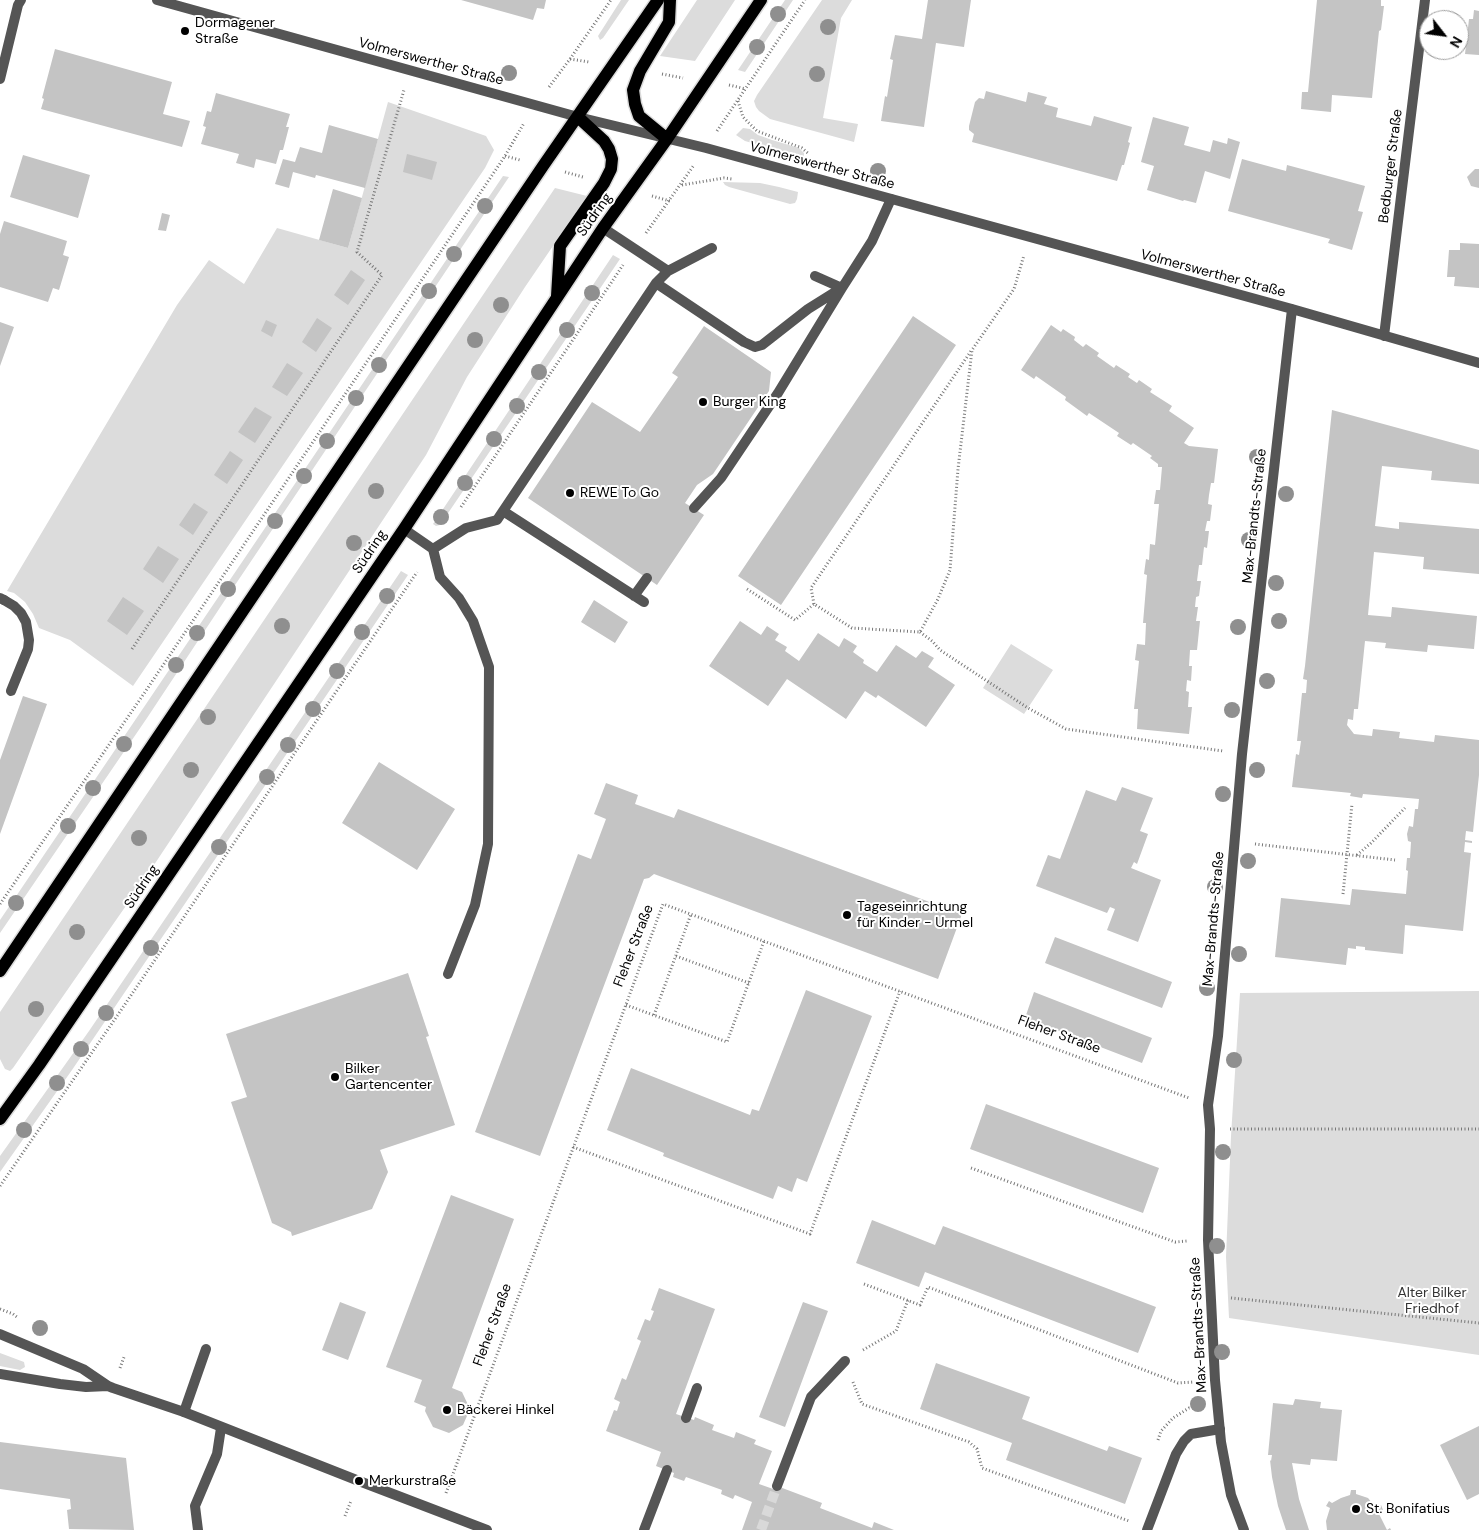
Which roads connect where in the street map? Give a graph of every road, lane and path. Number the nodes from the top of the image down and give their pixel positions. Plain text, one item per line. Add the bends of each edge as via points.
1 (22, 0) edge
2 (157, 0) edge
3 (611, 0) edge
4 (658, 0) edge
5 (670, 0) edge
6 (761, 0) edge
7 (805, 0) edge
8 (1425, 0) edge
9 (570, 59) junction
10 (590, 62) dead end
11 (409, 71) junction
12 (658, 74) dead end
13 (682, 78) dead end
14 (0, 79) edge
15 (730, 86) dead end
16 (547, 88) dead end
17 (746, 88) junction
18 (738, 101) junction
19 (578, 117) junction
20 (726, 118) dead end
21 (519, 131) dead end
22 (667, 139) junction
23 (505, 156) junction
24 (521, 160) dead end
25 (813, 161) dead end
26 (688, 176) dead end
27 (733, 179) dead end
28 (681, 185) junction
29 (654, 196) dead end
30 (890, 199) junction
31 (670, 201) junction
32 (603, 228) junction
33 (1029, 238) junction
34 (634, 248) junction
35 (712, 248) dead end
36 (668, 271) junction
37 (815, 276) dead end
38 (656, 283) junction
39 (842, 288) junction
40 (557, 297) junction
41 (1292, 310) junction
42 (1384, 336) junction
43 (972, 350) junction
44 (1479, 363) edge
45 (694, 508) dead end
46 (460, 509) dead end
47 (503, 511) junction
48 (404, 529) junction
49 (432, 549) junction
50 (647, 578) dead end
51 (747, 589) dead end
52 (634, 596) junction
53 (2, 599) edge
54 (644, 602) dead end
55 (814, 604) junction
56 (920, 632) junction
57 (132, 649) dead end
58 (11, 691) dead end
59 (1242, 754) junction
60 (1352, 804) dead end
61 (1404, 808) dead end
62 (1234, 842) junction
63 (1347, 854) junction
64 (1356, 855) junction
65 (1395, 860) dead end
66 (1343, 894) dead end
67 (0, 904) edge
68 (691, 914) junction
69 (764, 941) junction
70 (676, 956) junction
71 (0, 971) edge
72 (448, 974) dead end
73 (749, 983) junction
74 (900, 991) junction
75 (626, 1005) junction
76 (654, 1015) junction
77 (1208, 1105) junction
78 (0, 1119) edge
79 (1210, 1129) junction
80 (1479, 1129) edge
81 (573, 1147) junction
82 (971, 1168) dead end
83 (0, 1186) edge
84 (1208, 1240) junction
85 (864, 1284) dead end
86 (1210, 1295) junction
87 (908, 1300) junction
88 (1479, 1323) edge
89 (0, 1334) edge
90 (206, 1349) dead end
91 (845, 1361) junction
92 (0, 1374) edge
93 (1215, 1380) junction
94 (108, 1386) junction
95 (698, 1388) dead end
96 (1218, 1406) junction
97 (184, 1412) junction
98 (686, 1418) dead end
99 (221, 1428) junction
100 (1220, 1429) junction
101 (1158, 1441) dead end
102 (667, 1470) dead end
103 (777, 1486) tunnel mouth
104 (439, 1512) junction
105 (1132, 1512) dead end
106 (198, 1530) edge
107 (487, 1530) edge
108 (644, 1530) edge
109 (1147, 1530) edge
110 (1244, 1530) edge

1 - 14 street via 18,5
2 - 11 street, Volmerswerther Straße
3 - 9 path
4 - 19 main road
5 - 22 main road via 669,22 640,71 633,90 639,116
6 - 22 main road, Südring
7 - 17 path
8 - 42 street, Bedburger Straße
9 - 10 path
9 - 16 path
11 - 19 street, Volmerswerther Straße
11 - 57 path via 358,252 382,275
12 - 13 path
15 - 17 path
17 - 18 path
18 - 20 path
18 - 25 path via 743,116 756,131 802,148
19 - 22 street, Volmerswerther Straße
19 - 40 main road via 604,141 612,159 611,169 560,246
19 - 71 main road
21 - 23 path
22 - 30 street, Volmerswerther Straße
22 - 32 main road, Südring
23 - 24 path
23 - 67 path
26 - 28 path
27 - 28 path
28 - 31 path
29 - 31 path
30 - 33 street, Volmerswerther Straße
30 - 39 street via 872,241
31 - 34 path
32 - 34 street
32 - 40 main road, Südring
33 - 41 street, Volmerswerther Straße
33 - 43 path via 1014,289
34 - 36 street
34 - 46 path
35 - 36 street
36 - 38 street
37 - 39 street
38 - 39 street via 755,347
38 - 47 street
39 - 45 street via 721,478
40 - 48 main road, Südring
41 - 42 street, Volmerswerther Straße
41 - 59 street, Max-Brandts-Straße
42 - 44 street, Volmerswerther Straße
43 - 55 path via 812,588
43 - 56 path via 950,570
47 - 49 street via 497,520 466,528
47 - 52 street
48 - 49 street
48 - 78 main road, Südring
49 - 72 street via 440,577 459,598 473,621 489,667 488,844 475,905
49 - 83 path
50 - 52 street
51 - 55 path via 795,620
52 - 54 street
53 - 58 street via 21,613 29,640
55 - 56 path via 852,628
56 - 59 path via 940,650 1066,729
59 - 62 street, Max-Brandts-Straße
60 - 63 path
61 - 64 path
62 - 63 path
62 - 77 street, Max-Brandts-Straße via 1218,1036
63 - 64 path
63 - 66 path
64 - 65 path
68 - 69 path, Fleher Straße
68 - 70 path
68 - 75 path, Fleher Straße via 663,904
69 - 73 path
69 - 74 path, Fleher Straße
70 - 73 path
70 - 76 path
73 - 76 path via 727,1042
74 - 77 path, Fleher Straße
74 - 81 path via 810,1234
75 - 76 path
75 - 81 path, Fleher Straße
77 - 79 street, Max-Brandts-Straße
79 - 80 path
79 - 84 street, Max-Brandts-Straße
81 - 104 path, Fleher Straße
82 - 84 path via 1174,1242
84 - 86 street, Max-Brandts-Straße
85 - 87 path
86 - 88 path
86 - 93 street, Max-Brandts-Straße
87 - 91 path via 896,1331
87 - 93 path via 920,1305 928,1287 1178,1383
89 - 94 street via 83,1369
90 - 97 street
91 - 103 street via 811,1398
91 - 105 path via 862,1404 968,1442 976,1449 982,1468 1128,1521
92 - 94 street via 86,1387
93 - 96 street, Max-Brandts-Straße
94 - 97 street
95 - 98 street
96 - 100 street, Max-Brandts-Straße
96 - 101 path via 1189,1408 1180,1413 1167,1424
97 - 99 street
99 - 104 street
99 - 106 street via 216,1454 195,1506
100 - 109 street via 1192,1434 1184,1441
100 - 110 street, Max-Brandts-Straße via 1231,1495
102 - 108 street
104 - 107 street

